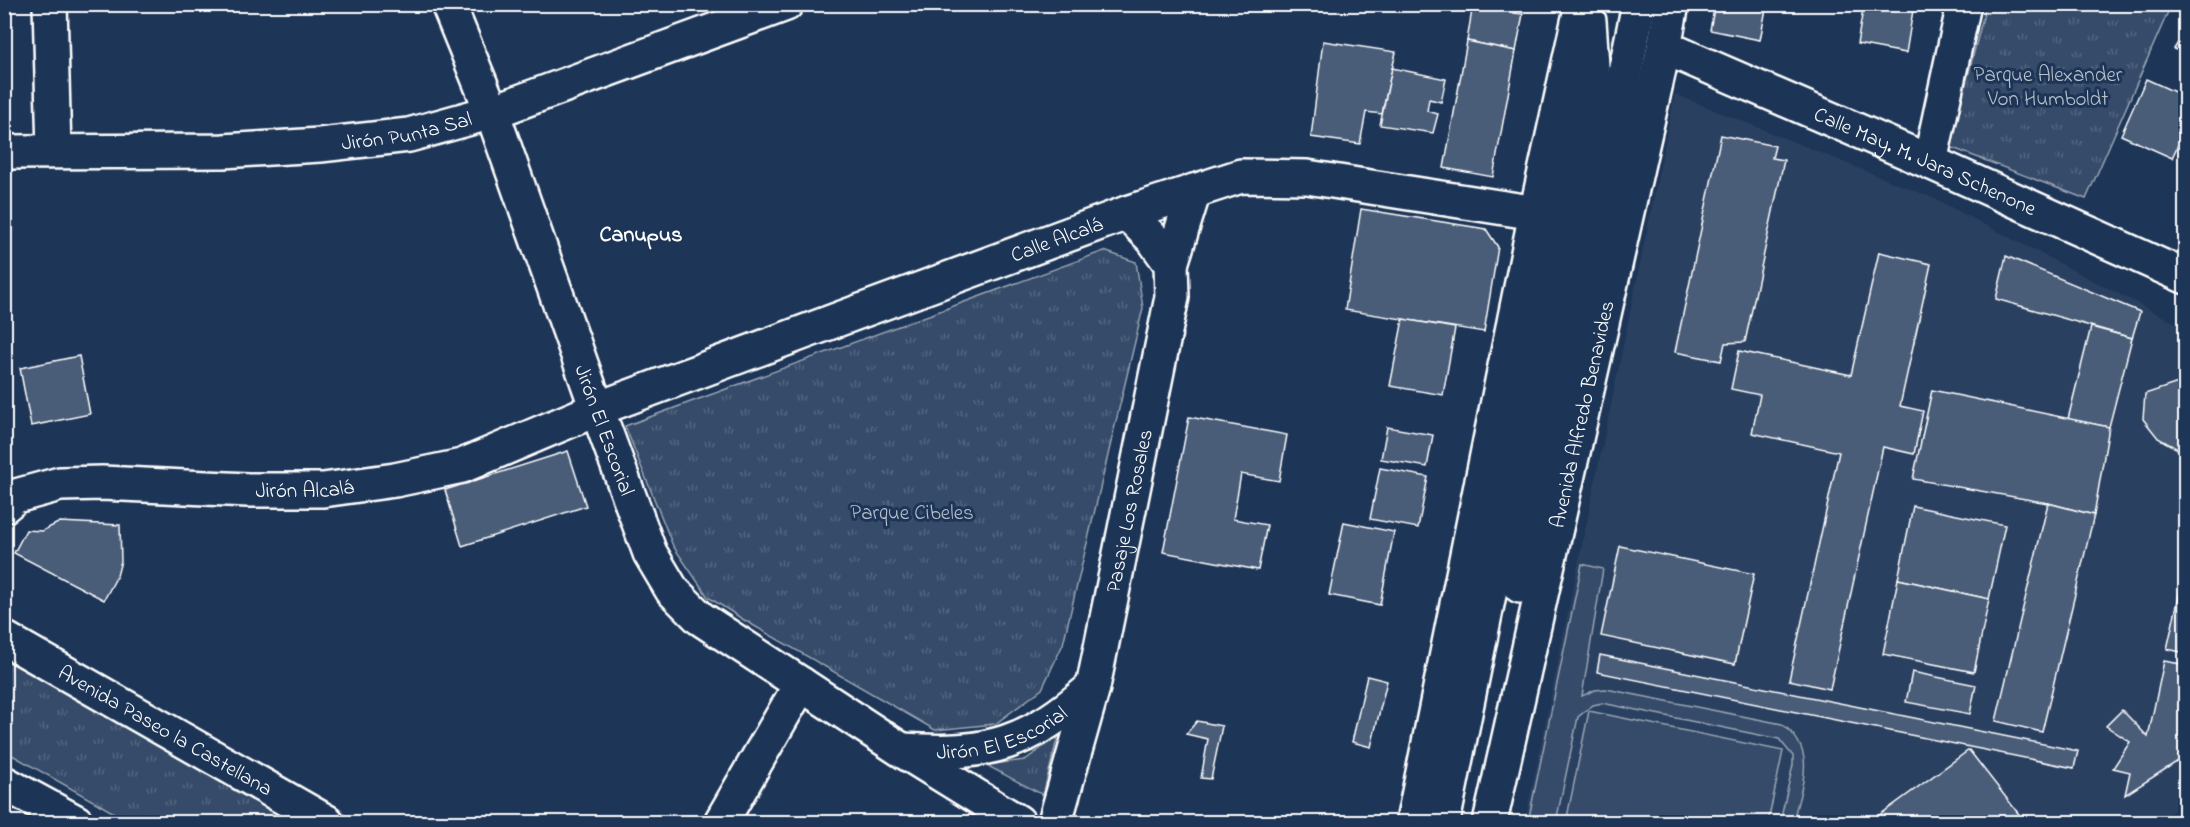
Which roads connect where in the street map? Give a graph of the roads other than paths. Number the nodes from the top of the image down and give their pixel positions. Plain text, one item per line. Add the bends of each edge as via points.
1 (50, 4) edge
2 (448, 4) edge
3 (786, 4) edge
4 (1582, 4) edge
5 (1587, 4) edge
6 (1639, 4) edge
7 (1672, 4) edge
8 (1964, 4) edge
9 (1664, 47) junction
10 (492, 112) junction
11 (54, 151) junction
12 (4, 152) edge
13 (1930, 162) junction
14 (1194, 191) junction
15 (1127, 213) junction
16 (1536, 213) junction
17 (1172, 264) junction
18 (2186, 277) edge
19 (597, 409) junction
20 (4, 506) edge
21 (4, 638) edge
22 (801, 684) junction
23 (1093, 687) junction
24 (900, 750) junction
25 (4, 783) edge
26 (76, 822) edge
27 (327, 822) edge
28 (721, 822) edge
29 (1017, 822) edge
30 (1054, 822) edge
31 (1413, 822) edge
32 (1443, 822) edge
33 (1472, 822) edge
34 (1490, 822) edge

1 - 11 street
2 - 10 street, Jirón El Escorial
3 - 10 street, Jirón Punta Sal
4 - 16 street
5 - 32 street via 1593,80
6 - 33 street, Avenida Alfredo Benavides
7 - 9 street, Avenida Alfredo Benavides
8 - 13 street
9 - 13 street, Calle May. M. Jara Schenone
9 - 34 street, Avenida Alfredo Benavides
10 - 11 street, Jirón Punta Sal via 409,135 320,145 223,151
10 - 19 street, Jirón El Escorial
11 - 12 street, Jirón Punta Sal
13 - 18 street, Calle May. M. Jara Schenone
14 - 15 street, Calle Alcalá
14 - 16 street, Calle Alcalá via 1241,176 1307,177
14 - 17 street, Pasaje Los Rosales
15 - 17 street
15 - 19 street, Calle Alcalá
16 - 31 street
17 - 23 street, Pasaje Los Rosales via 1172,297
19 - 20 street, Jirón Alcalá via 462,466 395,480 312,490 60,484 16,496
19 - 22 street, Jirón El Escorial via 650,553 672,590 700,618
21 - 27 street, Avenida Paseo la Castellana
22 - 24 street, Jirón El Escorial
22 - 28 street
23 - 24 street, Jirón El Escorial via 1059,715 1010,742 969,751
23 - 30 street, Pasaje Los Rosales
24 - 29 street, Jirón El Escorial
25 - 26 street

